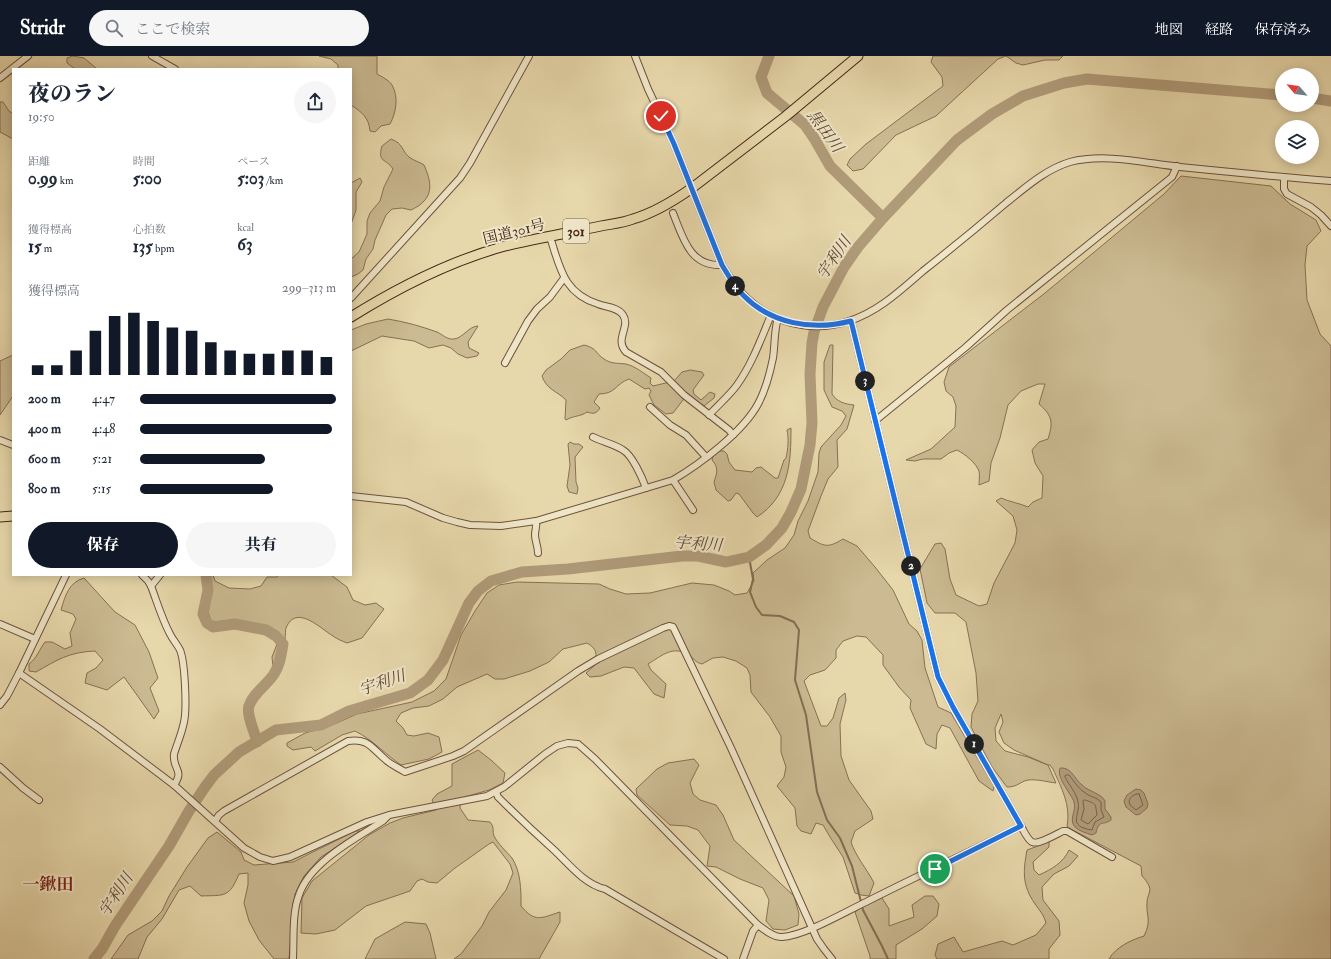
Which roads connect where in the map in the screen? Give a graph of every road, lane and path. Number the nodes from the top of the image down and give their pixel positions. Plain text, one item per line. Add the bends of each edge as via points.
1 (28, 56) edge
2 (152, 56) edge
3 (529, 56) edge
4 (635, 56) edge
5 (858, 56) edge
6 (13, 68) edge
7 (173, 68) edge
8 (12, 69) edge
9 (0, 78) edge
10 (1177, 166) junction
11 (1284, 178) junction
12 (1331, 181) edge
13 (692, 188) junction
14 (673, 213) dead end
15 (1331, 226) edge
16 (550, 237) junction
17 (722, 265) junction
18 (564, 278) junction
19 (352, 297) edge
20 (771, 315) junction
21 (352, 316) edge
22 (778, 318) junction
23 (851, 321) junction
24 (505, 363) dead end
25 (650, 407) dead end
26 (709, 415) junction
27 (875, 421) junction
28 (733, 435) junction
29 (593, 436) dead end
30 (0, 440) edge
31 (12, 445) edge
32 (706, 457) junction
33 (673, 480) junction
34 (646, 488) junction
35 (352, 496) edge
36 (693, 510) dead end
37 (12, 516) edge
38 (0, 518) edge
39 (536, 521) junction
40 (538, 552) dead end
41 (66, 576) edge
42 (143, 576) edge
43 (159, 576) edge
44 (151, 586) junction
45 (0, 624) edge
46 (35, 639) junction
47 (19, 673) junction
48 (0, 705) edge
49 (0, 767) edge
50 (174, 785) junction
51 (496, 792) junction
52 (39, 800) dead end
53 (389, 815) junction
54 (214, 820) junction
55 (1021, 826) junction
56 (1112, 857) dead end
57 (758, 926) junction
58 (813, 928) junction
59 (293, 959) edge
60 (724, 959) edge
61 (744, 959) edge
62 (832, 959) edge

1 - 6 street
2 - 7 street
3 - 19 street via 460,178
4 - 13 street
5 - 13 highway, 国道301号 / 301 via 786,116
8 - 9 street
10 - 11 street
10 - 23 street via 1094,158 1069,162 1048,171 896,293 873,310
10 - 27 street via 1172,177
11 - 12 street
11 - 15 street via 1284,189 1288,194 1311,207
13 - 16 highway, 国道301号 / 301 via 634,219
13 - 17 street
14 - 17 street via 692,254 699,260
16 - 18 street
16 - 21 highway, 国道301号 / 301 via 505,246 416,280
17 - 20 street via 743,295
18 - 24 street via 528,321
18 - 26 street via 580,296 596,304 619,310 624,315 625,322 622,348 661,372
20 - 22 street
20 - 26 street via 745,372 736,386
22 - 23 street via 801,325 816,326
22 - 28 street via 773,358 761,398 752,414
23 - 27 street
25 - 32 street via 670,426 686,435
26 - 28 street
27 - 55 street via 938,677
28 - 32 street
29 - 34 street via 629,454
30 - 31 street
32 - 33 street
33 - 34 street
33 - 36 street
34 - 39 street
35 - 39 street via 406,502 443,518 470,524 501,526
37 - 38 highway
39 - 40 street
41 - 46 street
42 - 44 street
43 - 44 street
44 - 50 street via 182,659 185,715 174,755 174,764 179,775
45 - 46 street
46 - 47 street
47 - 48 street
47 - 50 street via 100,729
49 - 52 street
50 - 54 street
51 - 53 street via 487,796
51 - 57 street via 557,746 578,744
51 - 60 street via 523,822 589,882
53 - 54 street via 367,822 290,857 273,861 244,848
53 - 59 street via 310,873 298,896
54 - 58 street via 348,741 359,740 370,745 386,761 405,772 454,756 578,671 669,626 673,627 731,748
55 - 56 street via 1032,842 1037,843 1068,831
55 - 58 street
57 - 58 street via 781,938
57 - 61 street via 753,931
58 - 62 street

